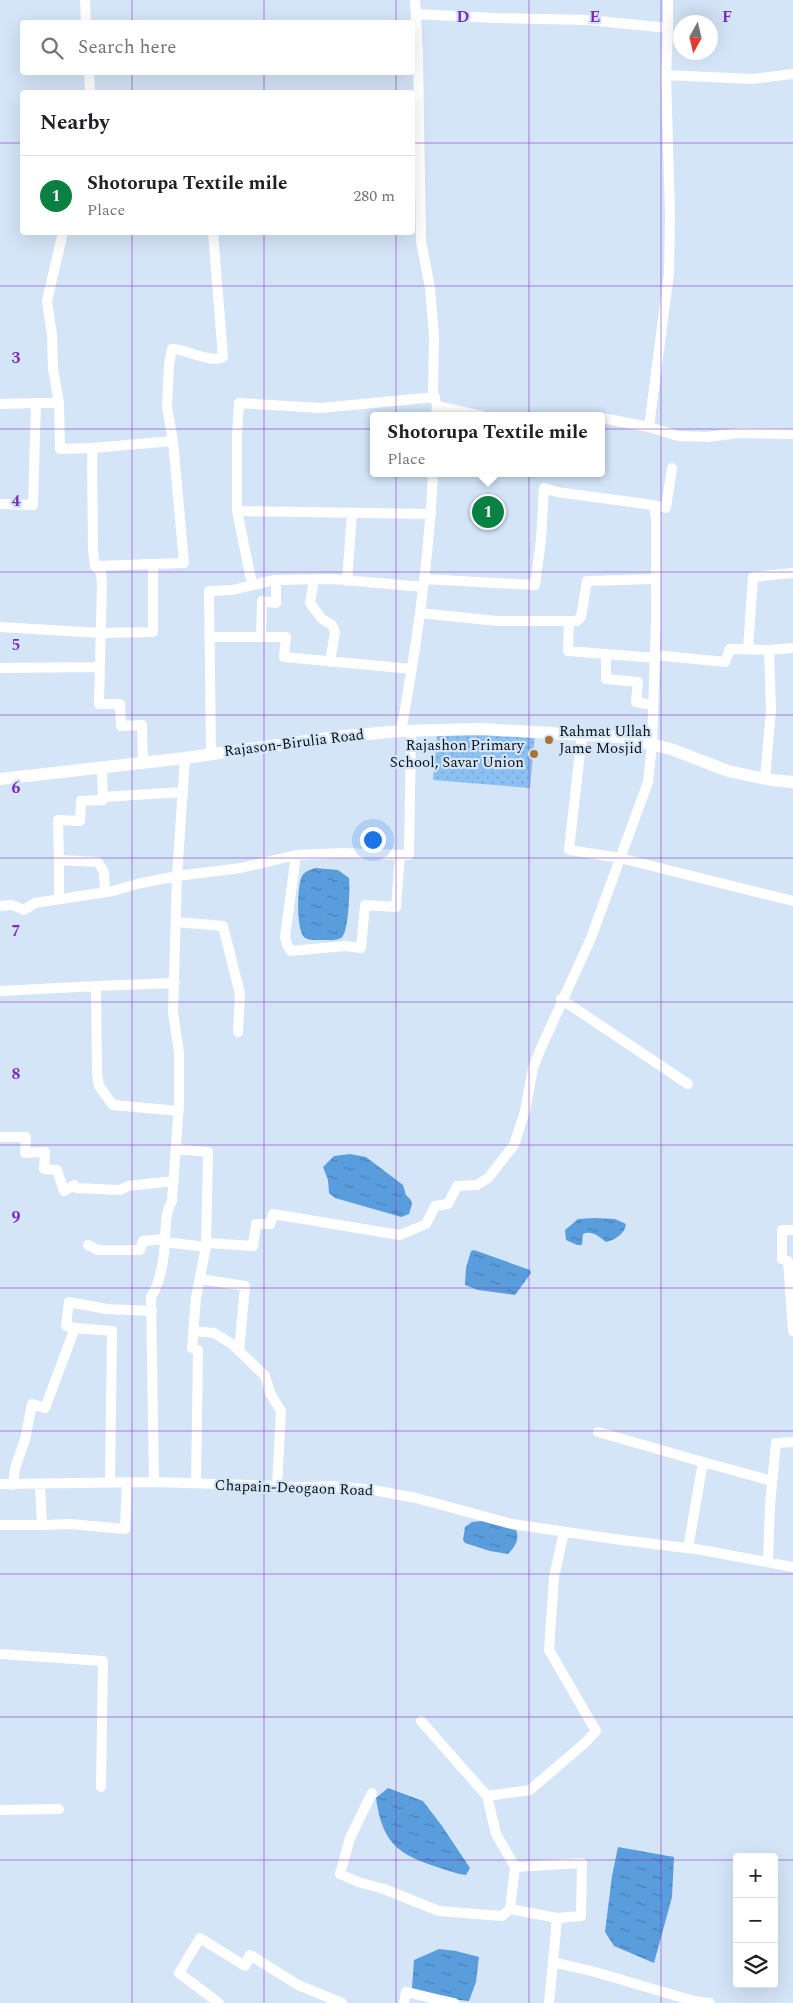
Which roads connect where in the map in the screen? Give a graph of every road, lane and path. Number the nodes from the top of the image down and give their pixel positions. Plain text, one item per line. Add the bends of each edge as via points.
1 (85, 0) edge
2 (415, 0) edge
3 (668, 0) edge
4 (416, 14) junction
5 (86, 20) edge
6 (668, 28) junction
7 (793, 74) edge
8 (89, 75) edge
9 (666, 75) junction
10 (90, 90) edge
11 (417, 226) edge
12 (62, 235) edge
13 (213, 235) edge
14 (59, 402) junction
15 (36, 403) junction
16 (0, 404) edge
17 (436, 406) edge
18 (464, 412) edge
19 (605, 419) edge
20 (650, 427) junction
21 (793, 434) edge
22 (173, 440) junction
23 (92, 448) junction
24 (672, 468) dead end
25 (433, 477) edge
26 (0, 504) edge
27 (653, 505) junction
28 (237, 511) junction
29 (352, 513) junction
30 (431, 514) junction
31 (153, 564) junction
32 (95, 566) junction
33 (793, 573) edge
34 (656, 578) junction
35 (276, 580) junction
36 (314, 580) junction
37 (347, 581) junction
38 (424, 583) junction
39 (252, 584) junction
40 (420, 613) junction
41 (569, 622) junction
42 (0, 627) edge
43 (101, 633) junction
44 (209, 637) junction
45 (261, 637) junction
46 (793, 648) edge
47 (748, 650) junction
48 (769, 650) junction
49 (606, 654) junction
50 (655, 657) junction
51 (330, 662) junction
52 (100, 667) junction
53 (0, 668) edge
54 (412, 669) junction
55 (654, 705) junction
56 (406, 731) junction
57 (582, 734) junction
58 (652, 746) junction
59 (211, 754) junction
60 (185, 758) junction
61 (144, 763) junction
62 (102, 768) junction
63 (0, 779) edge
64 (765, 779) junction
65 (793, 782) edge
66 (183, 792) junction
67 (103, 797) junction
68 (400, 855) junction
69 (296, 856) junction
70 (620, 858) junction
71 (60, 860) junction
72 (178, 876) junction
73 (105, 892) junction
74 (59, 899) junction
75 (793, 901) edge
76 (0, 906) edge
77 (177, 922) junction
78 (175, 983) junction
79 (96, 986) junction
80 (0, 991) edge
81 (562, 999) junction
82 (238, 1032) dead end
83 (688, 1084) dead end
84 (179, 1111) junction
85 (0, 1137) edge
86 (176, 1149) junction
87 (174, 1181) junction
88 (793, 1230) edge
89 (165, 1240) junction
90 (88, 1245) dead end
91 (206, 1245) junction
92 (200, 1279) junction
93 (152, 1311) junction
94 (75, 1328) junction
95 (194, 1331) junction
96 (793, 1331) edge
97 (239, 1351) junction
98 (598, 1432) dead end
99 (793, 1442) edge
100 (703, 1462) junction
101 (772, 1481) junction
102 (110, 1482) junction
103 (127, 1482) junction
104 (154, 1482) junction
105 (0, 1484) edge
106 (196, 1484) junction
107 (13, 1485) junction
108 (40, 1485) junction
109 (277, 1486) junction
110 (0, 1525) edge
111 (42, 1525) junction
112 (564, 1532) junction
113 (688, 1548) junction
114 (768, 1562) junction
115 (793, 1567) edge
116 (0, 1654) edge
117 (421, 1721) dead end
118 (101, 1788) dead end
119 (372, 1794) dead end
120 (487, 1796) junction
121 (58, 1809) dead end
122 (0, 1810) edge
123 (515, 1867) junction
124 (510, 1909) junction
125 (558, 1918) junction
126 (553, 1962) junction
127 (429, 2000) edge
128 (219, 2003) edge
129 (342, 2003) edge
130 (404, 2003) edge
131 (454, 2003) edge
132 (549, 2003) edge
133 (710, 2003) edge

1 - 5 street
2 - 4 street
3 - 6 street
4 - 6 street via 588,20
4 - 11 street
6 - 9 street
7 - 9 street via 752,79
8 - 10 street
9 - 20 street via 669,273
11 - 17 street via 430,288
12 - 14 street via 46,300
13 - 22 street via 223,357 215,359 179,349 170,352 167,407
14 - 15 street
14 - 23 street via 60,449
15 - 16 street
15 - 26 street via 33,505
17 - 18 street
17 - 28 street via 321,408 239,403
19 - 20 street
20 - 21 street via 678,436
22 - 23 street
22 - 31 street via 184,563
23 - 32 street
24 - 27 street via 666,508
25 - 30 street
27 - 34 street via 656,517
27 - 38 street via 544,488 535,585
28 - 29 street
28 - 39 street
29 - 30 street
29 - 37 street
30 - 38 street
31 - 32 street
31 - 43 street via 153,632
32 - 43 street via 101,572 102,583
33 - 47 street via 753,577
34 - 41 street via 587,581 582,618
34 - 50 street
35 - 36 street
35 - 39 street
35 - 45 street via 276,603 262,601
36 - 37 street
36 - 51 street via 310,603 335,632
37 - 38 street
38 - 40 street
39 - 44 street via 209,592
40 - 41 street via 497,621
40 - 54 street
41 - 49 street via 568,650
42 - 43 street
43 - 52 street
44 - 45 street
44 - 59 street
45 - 51 street via 286,637 284,658
46 - 48 street
47 - 48 street
47 - 50 street via 730,649 725,662
48 - 64 street via 771,710
49 - 50 street
49 - 55 street via 606,679 638,682 636,702
50 - 55 street
51 - 54 street
52 - 53 street
52 - 61 street via 100,704 120,704 120,726 142,725
54 - 56 street
55 - 58 street
56 - 57 street, Rajason-Birulia Road via 480,729
56 - 59 street, Rajason-Birulia Road
56 - 68 street via 409,855
57 - 58 street, Rajason-Birulia Road via 620,737
57 - 70 street via 569,850
58 - 64 street, Rajason-Birulia Road via 671,749 728,771
58 - 70 street via 648,782
59 - 60 street, Rajason-Birulia Road
60 - 61 street, Rajason-Birulia Road
60 - 66 street
61 - 62 street, Rajason-Birulia Road
62 - 63 street, Rajason-Birulia Road
62 - 67 street
64 - 65 street, Rajason-Birulia Road
66 - 67 street
66 - 72 street
67 - 71 street via 103,800 80,801 80,821 58,820
68 - 69 street via 342,852
68 - 69 street via 396,907 365,905 361,948 345,946 292,951 285,937
69 - 72 street via 241,868
70 - 75 street
70 - 81 street via 591,938
71 - 73 street via 98,862 104,872
71 - 74 street
72 - 73 street
72 - 77 street
73 - 74 street
74 - 76 street via 35,902 24,910 12,905
77 - 78 street
77 - 82 street via 223,926 240,994
78 - 79 street
78 - 84 street via 173,1012 179,1053
79 - 80 street
79 - 84 street via 99,1086 113,1105
81 - 83 street
81 - 91 street via 533,1068 525,1111 514,1145 488,1178 477,1185 457,1186 448,1204 435,1206 426,1224 400,1235 273,1214 270,1224 256,1224 253,1246
84 - 86 street
85 - 87 street via 26,1137 25,1153 46,1152 44,1169 57,1170 64,1191 74,1185 76,1188 120,1190 128,1186
86 - 87 street
86 - 91 street via 208,1152
87 - 89 street via 172,1202 167,1209
88 - 96 street via 782,1230 782,1259 788,1261
89 - 90 street via 142,1241 140,1250 98,1250
89 - 91 street
89 - 93 street via 157,1288 152,1297
91 - 92 street
92 - 95 street
92 - 97 street via 245,1286
93 - 94 street via 106,1309 69,1302 66,1326
93 - 104 street
94 - 102 street via 112,1331
94 - 107 street via 45,1408 32,1404
95 - 97 street via 214,1333
95 - 106 street via 192,1348 198,1350
97 - 109 street via 265,1376 280,1411
98 - 100 street
99 - 101 street via 776,1443
100 - 101 street
100 - 113 street
101 - 114 street
102 - 103 street, Chapain-Deogaon Road
102 - 108 street, Chapain-Deogaon Road
103 - 104 street, Chapain-Deogaon Road
103 - 111 street via 125,1529
104 - 106 street, Chapain-Deogaon Road
105 - 107 street, Chapain-Deogaon Road
106 - 109 street, Chapain-Deogaon Road
107 - 108 street, Chapain-Deogaon Road
108 - 111 street
109 - 112 street, Chapain-Deogaon Road via 373,1490 512,1524
110 - 111 street
112 - 113 street, Chapain-Deogaon Road
112 - 120 street via 554,1577 549,1650 596,1731 530,1790
113 - 114 street, Chapain-Deogaon Road
114 - 115 street, Chapain-Deogaon Road
116 - 118 street via 103,1661
117 - 120 street
119 - 124 street via 350,1838 340,1874 439,1911 502,1916
120 - 123 street via 496,1834
121 - 122 street
123 - 124 street
123 - 125 street via 582,1863 581,1916
124 - 125 street
125 - 126 street
126 - 132 street
126 - 133 street
127 - 130 street via 406,1992
127 - 131 street
128 - 129 street via 178,1973 200,1938 244,1966 250,1955 298,1985

